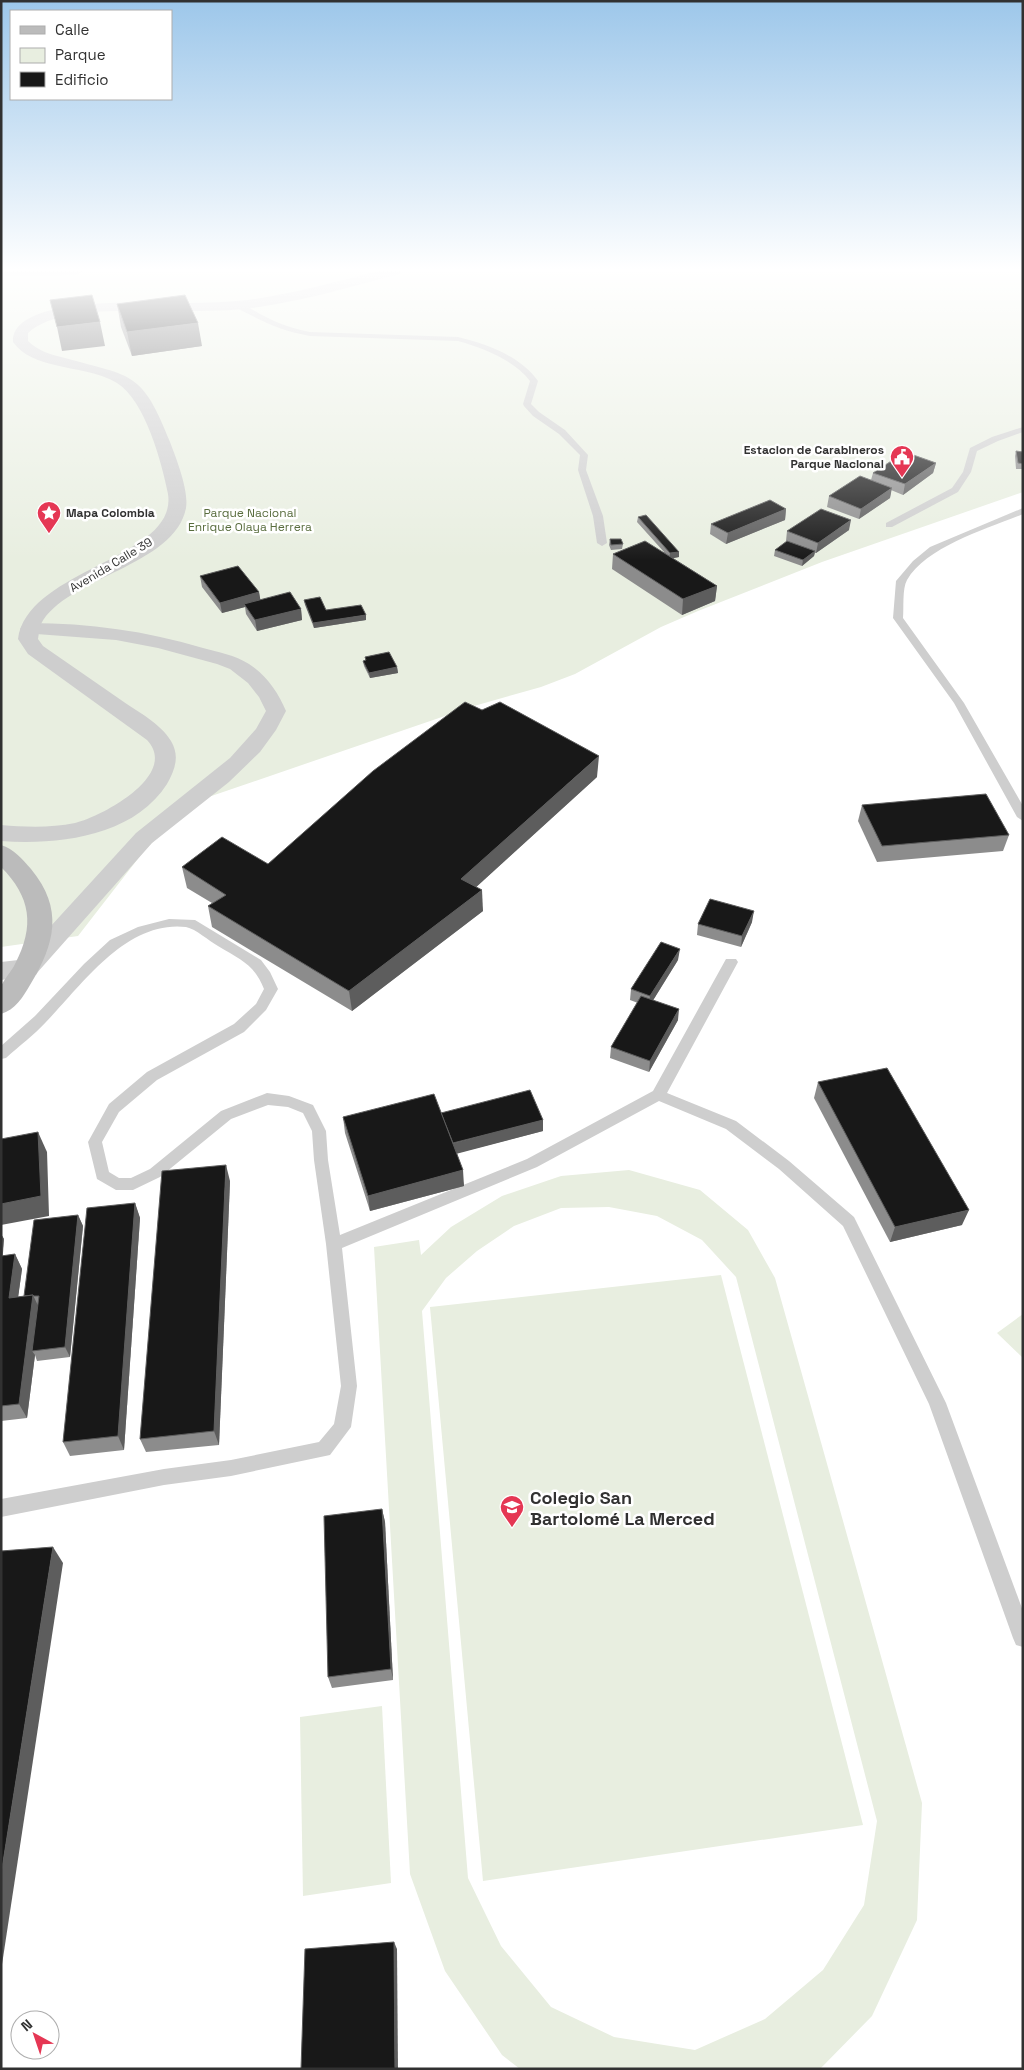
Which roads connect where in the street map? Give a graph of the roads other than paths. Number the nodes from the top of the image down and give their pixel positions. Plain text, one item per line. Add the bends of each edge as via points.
1 (88, 368) edge
2 (521, 368) edge
3 (1023, 429) edge
4 (1023, 510) edge
5 (890, 525) dead end
6 (602, 544) dead end
7 (30, 629) junction
8 (1023, 817) edge
9 (1, 833) edge
10 (1, 853) edge
11 (731, 962) dead end
12 (27, 968) junction
13 (1, 971) edge
14 (1, 1004) edge
15 (1, 1054) edge
16 (658, 1095) junction
17 (334, 1244) junction
18 (1, 1508) edge
19 (1023, 1638) edge

1 - 7 street, Avenida Calle 39 via 122,379 139,393 160,439 178,492 177,507 172,523 159,537 56,599 32,621
2 - 6 lane via 534,381 527,404 584,455 582,470 598,516
3 - 5 lane via 995,438 973,450 967,472 955,490
4 - 8 lane via 934,549 916,563 900,581 898,618 959,703
7 - 9 street via 28,639 35,650 148,729 161,742 165,764 162,776 147,794 102,824 44,834
7 - 12 street via 76,628 119,633 236,664 263,686 276,711 253,748 127,854
10 - 12 main road via 28,884 41,916 39,939
11 - 16 lane
12 - 13 street
12 - 14 main road
15 - 17 lane via 40,1020 115,943 142,930 170,923 190,923 256,963 271,989 261,1007 239,1028 152,1076 114,1108 95,1142 102,1175 116,1184 134,1184 155,1173 226,1115 266,1099 289,1102 308,1109 319,1131
16 - 17 lane via 532,1163
16 - 19 lane via 731,1125 784,1164 849,1222 937,1403
17 - 18 lane via 349,1386 342,1427 324,1448 231,1468 164,1477

